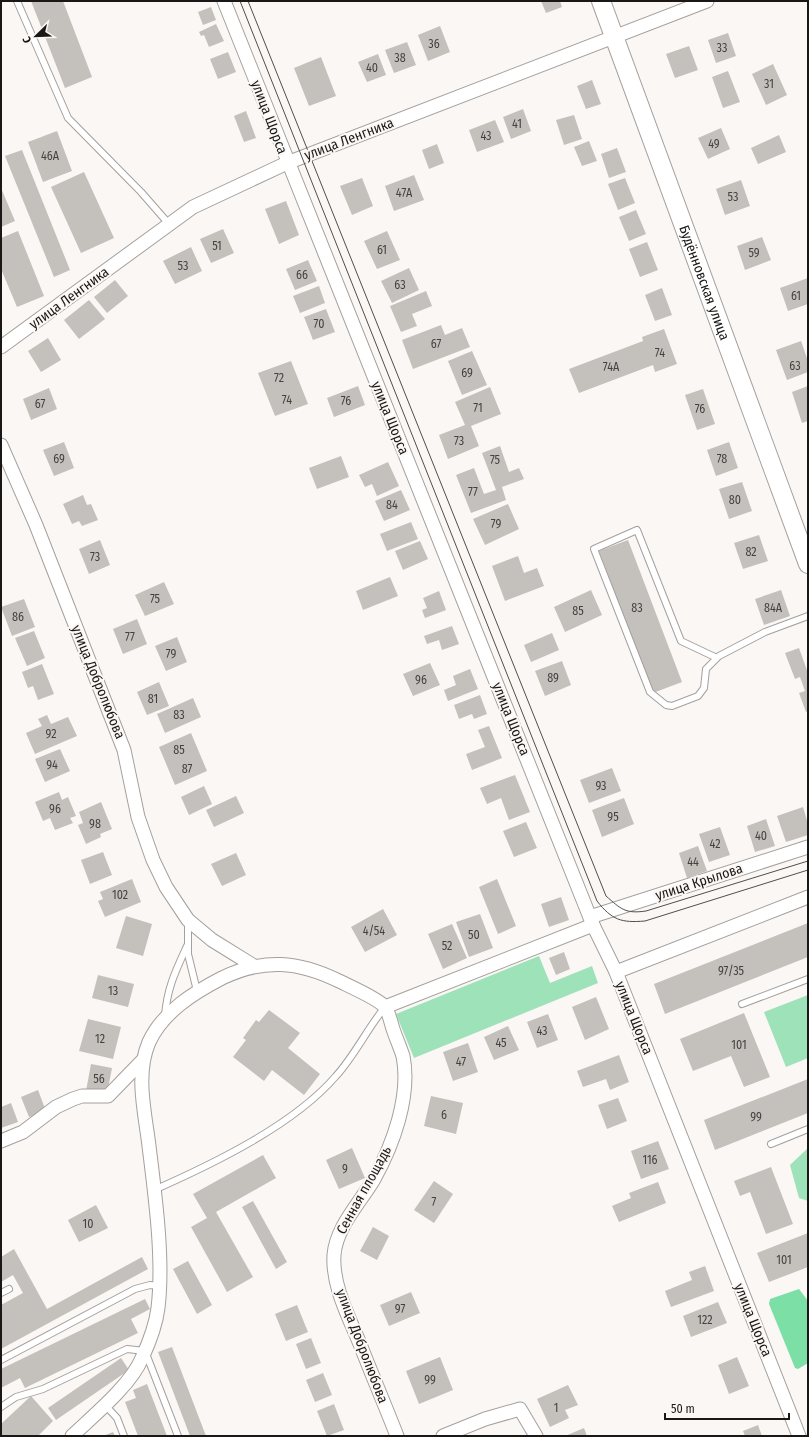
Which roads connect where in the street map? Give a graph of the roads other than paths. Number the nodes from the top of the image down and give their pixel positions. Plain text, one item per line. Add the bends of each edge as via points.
1 (17, 1) edge
2 (224, 1) edge
3 (601, 1) edge
4 (707, 1) edge
5 (614, 37) junction
6 (287, 163) junction
7 (169, 224) junction
8 (1, 346) edge
9 (1, 445) edge
10 (808, 564) edge
11 (808, 616) edge
12 (717, 658) junction
13 (808, 847) edge
14 (808, 897) edge
15 (188, 920) junction
16 (592, 921) junction
17 (187, 946) junction
18 (254, 966) junction
19 (616, 972) junction
20 (808, 979) edge
21 (198, 991) junction
22 (742, 1004) dead end
23 (385, 1007) junction
24 (164, 1020) junction
25 (143, 1060) junction
26 (808, 1129) edge
27 (1, 1140) edge
28 (771, 1144) dead end
29 (154, 1190) junction
30 (334, 1255) joint
31 (160, 1286) junction
32 (9, 1289) dead end
33 (1, 1293) edge
34 (145, 1351) junction
35 (1, 1360) edge
36 (105, 1405) junction
37 (1, 1407) edge
38 (72, 1436) edge
39 (124, 1436) edge
40 (178, 1436) edge
41 (397, 1436) edge
42 (443, 1436) edge
43 (536, 1436) edge
44 (799, 1436) edge

1 - 7 lane via 68,118
2 - 6 street, улица Щорса
3 - 5 street, Будённовская улица
4 - 5 street, улица Ленгника
5 - 6 street, улица Ленгника
5 - 10 street, Будённовская улица
6 - 7 street, улица Ленгника via 193,207
6 - 16 street, улица Щорса
7 - 8 street, улица Ленгника
9 - 15 street, улица Добролюбова via 36,525 124,750 138,817 153,860 166,887
11 - 12 lane via 765,632
12 - 12 lane via 706,669 704,688 698,696 672,706 658,700 650,692 594,549 637,530 681,641
13 - 16 street, улица Крылова
14 - 19 street
15 - 17 lane
15 - 18 street via 212,940
16 - 19 street, улица Щорса
16 - 23 street, улица Крылова
17 - 21 lane
17 - 24 lane via 166,997
18 - 21 street via 231,974
18 - 23 street via 279,964 317,971 360,991
19 - 44 street, улица Щорса
20 - 22 lane
21 - 24 street
23 - 29 lane via 343,1068 308,1103 234,1150
23 - 30 street, Сенная площадь via 402,1056 402,1105 386,1155 340,1231
24 - 25 street via 149,1043
25 - 27 street via 108,1096 82,1096 65,1102 23,1132
25 - 29 street via 142,1092
26 - 28 lane
29 - 31 street
30 - 41 street, улица Добролюбова via 334,1268 344,1306
31 - 34 street via 158,1312
31 - 35 lane via 150,1285 135,1289
32 - 33 lane
34 - 36 street via 130,1378
34 - 37 lane via 127,1349 43,1388 16,1397
34 - 40 lane
36 - 38 street
36 - 39 lane via 117,1418
42 - 43 street via 484,1419 520,1409

